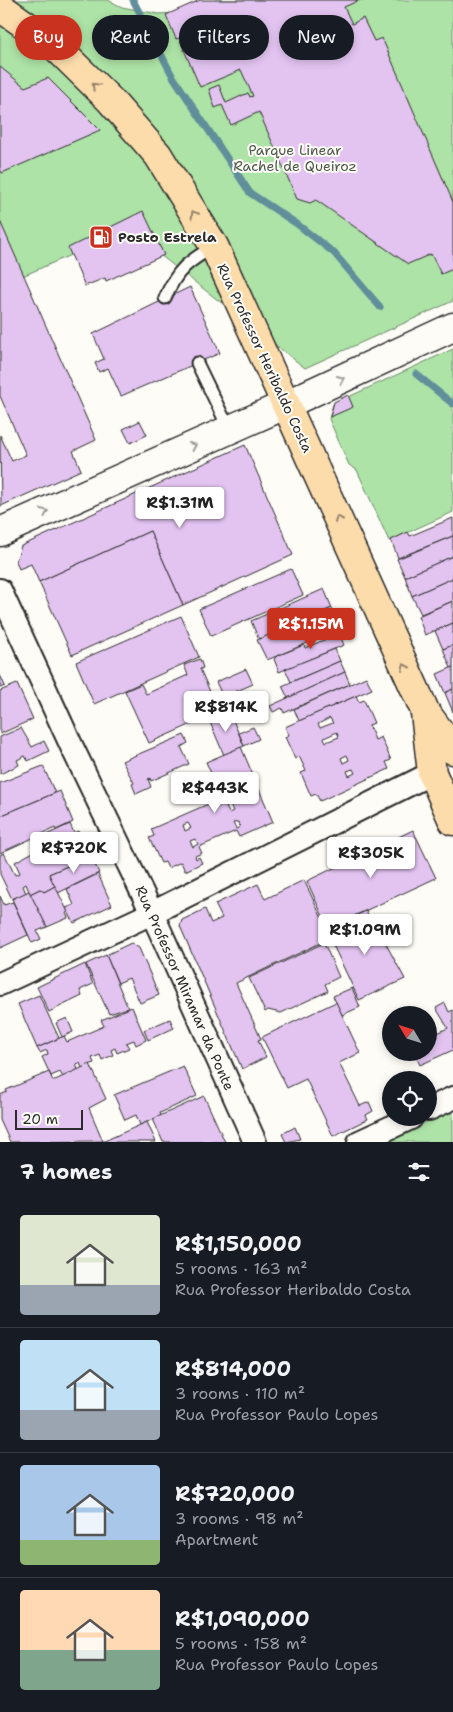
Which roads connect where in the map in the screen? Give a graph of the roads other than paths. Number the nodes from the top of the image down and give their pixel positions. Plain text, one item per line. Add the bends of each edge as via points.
1 (0, 7) edge
2 (214, 246) junction
3 (165, 298) dead end
4 (453, 327) edge
5 (197, 363) dead end
6 (287, 404) junction
7 (229, 430) junction
8 (0, 532) edge
9 (0, 590) edge
10 (424, 711) junction
11 (453, 750) edge
12 (432, 773) junction
13 (453, 821) edge
14 (152, 913) junction
15 (0, 984) edge
16 (453, 1098) edge
17 (437, 1105) edge
18 (394, 1126) edge
19 (254, 1142) edge
20 (359, 1142) edge

2 -> 1 main road, Rua Professor Heribaldo Costa via 158,155 110,100 54,45
2 - 3 lane via 187,262 173,279
2 - 6 main road, Rua Professor Heribaldo Costa
6 -> 4 main road
5 - 7 lane
6 - 7 main road
10 -> 6 main road, Rua Professor Heribaldo Costa
8 -> 7 main road
9 - 14 street, Rua Professor Miramar da Ponte
10 - 11 main road, Rua Professor Heribaldo Costa
10 - 12 main road, Rua Professor Heribaldo Costa
12 - 13 main road, Rua Professor Heribaldo Costa
12 - 14 street
14 - 15 street
14 - 19 street, Rua Professor Miramar da Ponte
16 - 17 street
18 - 20 street

